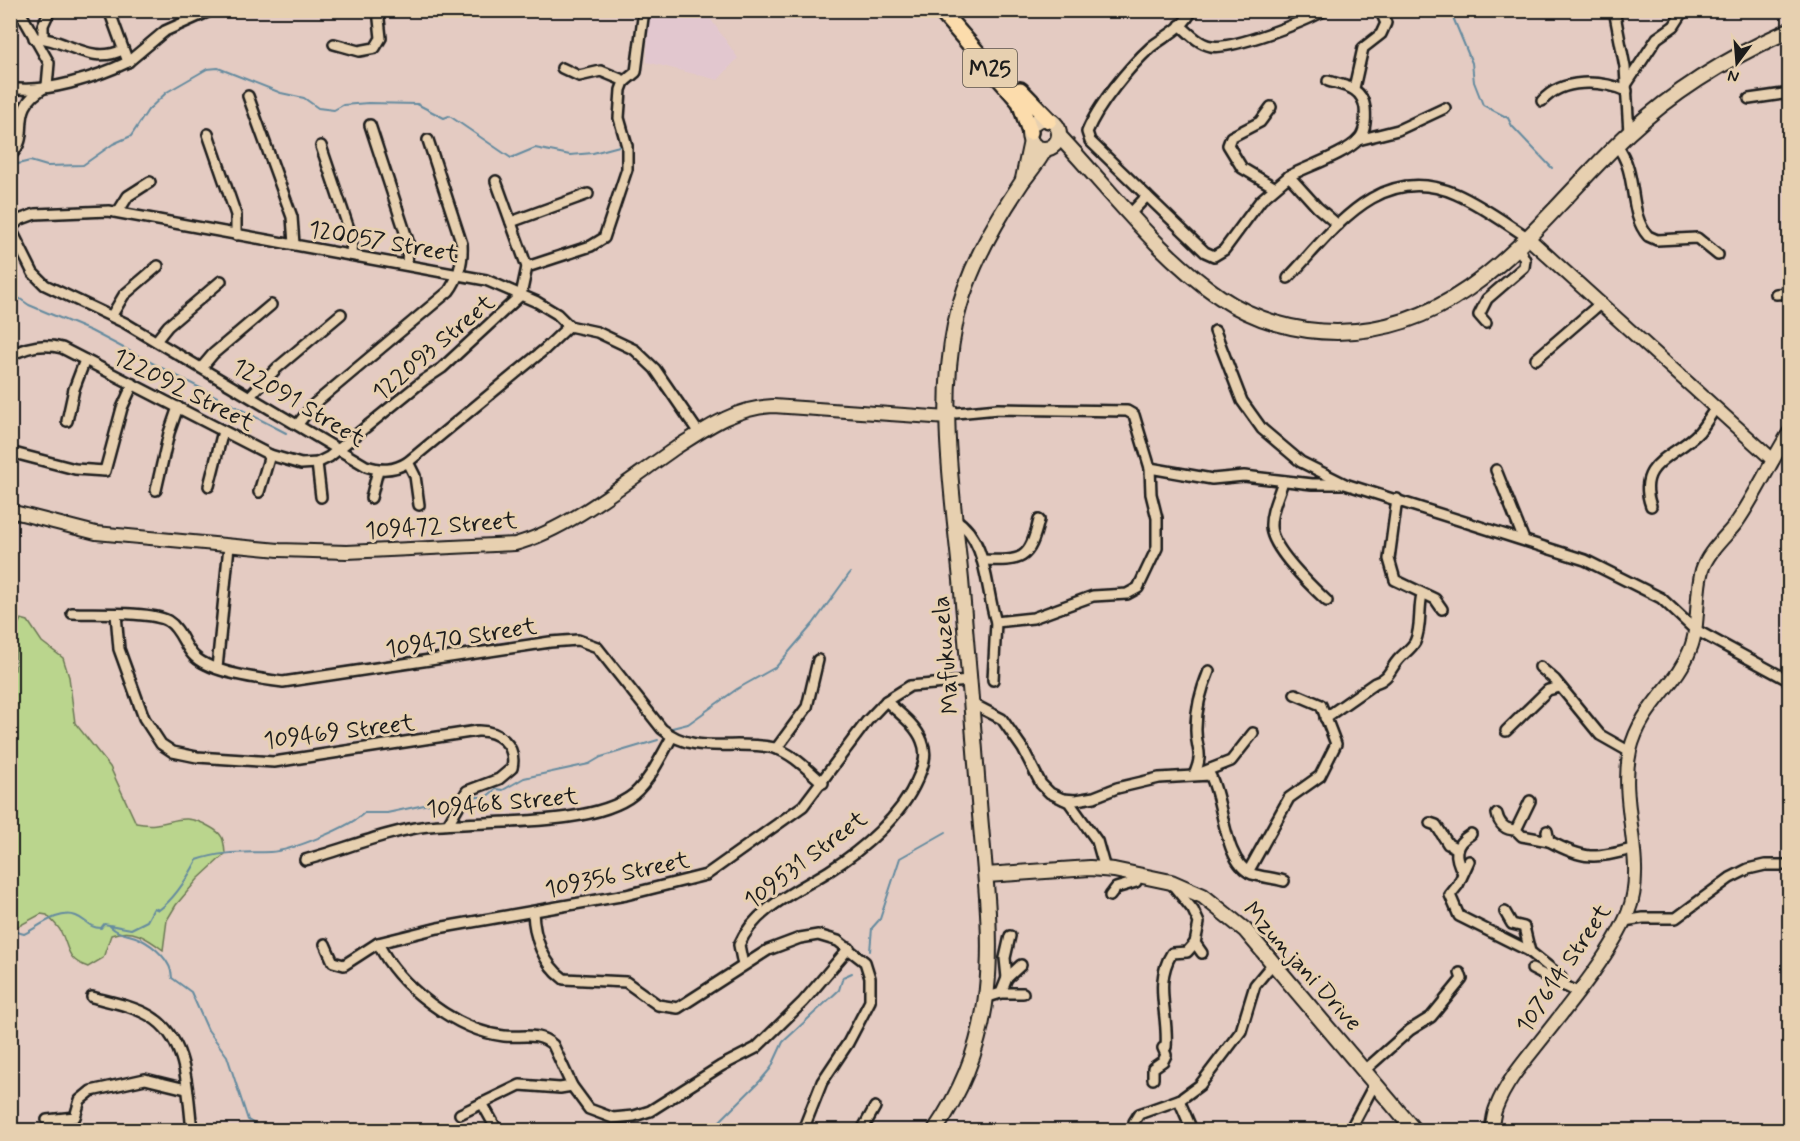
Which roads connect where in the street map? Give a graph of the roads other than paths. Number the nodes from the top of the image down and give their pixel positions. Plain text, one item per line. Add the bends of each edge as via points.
1 (19, 10) edge
2 (50, 10) edge
3 (109, 10) edge
4 (212, 10) edge
5 (378, 10) edge
6 (644, 10) edge
7 (940, 10) edge
8 (951, 10) edge
9 (1192, 10) edge
10 (1324, 10) edge
11 (1380, 10) edge
12 (1614, 10) edge
13 (1683, 12) dead end
14 (1180, 26) junction
15 (1790, 30) edge
16 (38, 37) junction
17 (334, 44) dead end
18 (122, 50) junction
19 (128, 62) junction
20 (562, 68) dead end
21 (625, 81) junction
22 (1328, 81) dead end
23 (47, 86) junction
24 (10, 88) edge
25 (1354, 88) junction
26 (1626, 88) junction
27 (1790, 93) edge
28 (248, 96) dead end
29 (1749, 99) dead end
30 (1542, 101) dead end
31 (1271, 107) dead end
32 (1444, 108) dead end
33 (1049, 120) junction
34 (370, 125) dead end
35 (1629, 133) junction
36 (208, 134) dead end
37 (1030, 136) junction
38 (428, 140) dead end
39 (1358, 140) junction
40 (1052, 144) junction
41 (321, 146) dead end
42 (1617, 146) junction
43 (10, 156) edge
44 (1289, 176) junction
45 (496, 181) dead end
46 (1023, 181) junction
47 (150, 182) dead end
48 (1274, 187) junction
49 (588, 194) dead end
50 (1147, 196) junction
51 (118, 212) junction
52 (1129, 215) junction
53 (511, 222) junction
54 (1338, 225) junction
55 (11, 227) edge
56 (236, 235) junction
57 (1523, 242) junction
58 (294, 244) junction
59 (351, 255) junction
60 (1718, 255) dead end
61 (407, 265) junction
62 (158, 266) dead end
63 (527, 267) junction
64 (458, 274) junction
65 (1288, 278) dead end
66 (221, 281) dead end
67 (1790, 293) edge
68 (1776, 294) dead end
69 (521, 295) junction
70 (1601, 303) junction
71 (271, 305) dead end
72 (342, 314) dead end
73 (112, 315) junction
74 (1486, 323) dead end
75 (569, 326) junction
76 (1215, 331) dead end
77 (156, 341) junction
78 (10, 356) edge
79 (1536, 359) dead end
80 (85, 360) junction
81 (202, 368) junction
82 (133, 384) junction
83 (250, 396) junction
84 (178, 407) junction
85 (1715, 408) junction
86 (948, 413) junction
87 (67, 421) dead end
88 (298, 424) junction
89 (223, 431) junction
90 (1790, 431) edge
91 (699, 433) junction
92 (340, 450) junction
93 (10, 452) edge
94 (270, 455) junction
95 (1773, 460) junction
96 (408, 462) junction
97 (317, 463) junction
98 (1149, 468) junction
99 (378, 470) junction
100 (1496, 470) dead end
101 (1283, 482) junction
102 (1345, 484) junction
103 (209, 486) dead end
104 (156, 490) dead end
105 (259, 492) dead end
106 (321, 497) dead end
107 (371, 498) dead end
108 (1396, 499) junction
109 (419, 505) dead end
110 (1651, 506) dead end
111 (10, 511) edge
112 (955, 519) junction
113 (1040, 520) dead end
114 (1524, 540) junction
115 (229, 546) junction
116 (982, 560) junction
117 (1422, 595) junction
118 (1327, 601) dead end
119 (1442, 609) dead end
120 (72, 613) dead end
121 (116, 614) junction
122 (996, 622) junction
123 (1694, 629) junction
124 (818, 660) dead end
125 (1540, 667) dead end
126 (217, 668) junction
127 (1209, 671) dead end
128 (993, 680) dead end
129 (969, 681) junction
130 (1790, 681) edge
131 (1560, 687) junction
132 (1295, 694) dead end
133 (886, 701) junction
134 (971, 704) junction
135 (1325, 718) junction
136 (1506, 731) dead end
137 (1253, 733) dead end
138 (672, 737) junction
139 (776, 749) junction
140 (1630, 752) junction
141 (1194, 775) junction
142 (823, 783) junction
143 (1063, 799) junction
144 (1530, 801) dead end
145 (1497, 813) dead end
146 (1430, 823) dead end
147 (448, 824) junction
148 (1516, 830) junction
149 (1471, 834) dead end
150 (1456, 848) junction
151 (1632, 849) junction
152 (305, 860) dead end
153 (1469, 861) dead end
154 (1790, 865) edge
155 (1105, 869) junction
156 (1248, 872) junction
157 (1463, 873) junction
158 (1139, 874) junction
159 (986, 875) junction
160 (1284, 881) dead end
161 (1171, 882) junction
162 (1110, 896) dead end
163 (532, 912) junction
164 (1505, 912) dead end
165 (1624, 921) junction
166 (1010, 936) dead end
167 (378, 943) junction
168 (1195, 943) junction
169 (325, 944) dead end
170 (849, 948) junction
171 (1530, 952) junction
172 (1202, 953) dead end
173 (1274, 962) junction
174 (743, 965) junction
175 (1021, 965) dead end
176 (1532, 969) dead end
177 (1460, 973) dead end
178 (1007, 978) junction
179 (1564, 986) junction
180 (1576, 992) junction
181 (1023, 993) dead end
182 (994, 995) junction
183 (92, 997) dead end
184 (1365, 1070) junction
185 (1153, 1079) dead end
186 (1375, 1083) junction
187 (572, 1086) junction
188 (186, 1089) junction
189 (1179, 1100) junction
190 (482, 1103) junction
191 (875, 1107) dead end
192 (460, 1114) dead end
193 (48, 1120) dead end
194 (803, 1130) edge
195 (192, 1131) edge
196 (496, 1131) edge
197 (862, 1131) edge
198 (935, 1131) edge
199 (1134, 1131) edge
200 (1192, 1131) edge
201 (1350, 1131) edge
202 (1414, 1131) edge
203 (1491, 1131) edge

1 - 16 street
2 - 16 street
3 - 18 street
4 - 19 street via 165,31
5 - 17 street via 381,38 375,48 359,51
6 - 21 street via 636,72
7 - 37 main road, M25 via 1020,102
8 - 33 main road, M25
9 - 14 street
10 - 14 street via 1293,26 1218,47 1202,43
11 - 25 street via 1386,23 1363,48
12 - 26 street
13 - 26 street via 1674,26 1651,46
14 - 50 street via 1150,48 1108,98 1087,132 1090,141
15 - 35 main road, M25 via 1710,72
16 - 18 street via 95,54
16 - 23 street via 49,63
18 - 19 street
19 - 23 street via 76,82
20 - 21 street via 579,76 602,71
21 - 63 street via 618,104 628,158 626,179 604,238 600,243
22 - 25 street
23 - 24 street
23 - 43 street via 25,107 20,120 20,145
25 - 39 street via 1362,96 1366,116
26 - 30 street via 1611,84 1569,86 1552,91
26 - 35 street
27 - 29 street
28 - 58 street via 292,217
31 - 48 street via 1260,122 1236,133 1228,145 1242,168
32 - 39 street via 1398,130
33 - 37 main road via 1038,121
33 - 40 main road, M25 via 1057,126
34 - 61 street via 408,242
35 - 42 main road, M25
36 - 56 street via 236,215
37 - 40 main road, M25 via 1039,148
37 - 46 main road
38 - 64 street via 460,235 463,251
39 - 44 street
40 - 46 main road, Mafukuzela
40 - 52 main road, M25 via 1100,184
41 - 59 street via 352,238
42 - 57 main road, M25
42 - 60 street via 1629,164 1640,220 1648,236 1657,240 1697,238
44 - 48 street
44 - 54 street
45 - 53 street
46 - 86 main road, Mafukuzela via 976,261 964,293 949,362
47 - 51 street via 128,196
48 - 50 street via 1224,250 1214,256 1205,252
49 - 53 street
50 - 52 street
51 - 55 street, 120057 Street via 35,214
51 - 56 street, 120057 Street
52 - 57 main road, M25 via 1198,281 1237,307 1272,322 1328,332 1396,325 1433,312 1472,288
53 - 63 street
54 - 57 street via 1373,196 1416,185 1458,195
54 - 65 street
55 - 73 street, 122091 Street via 38,279
56 - 58 street, 120057 Street
57 - 70 street
57 - 74 street via 1524,267 1482,304 1479,315
58 - 59 street, 120057 Street
59 - 61 street, 120057 Street
61 - 64 street, 120057 Street
62 - 73 street via 124,295
63 - 69 street
64 - 69 street, 120057 Street via 486,280
64 - 88 street via 449,291 313,405
66 - 77 street
67 - 68 street
69 - 75 street, 120057 Street via 557,314
69 - 92 street, 122093 Street via 442,368
70 - 79 street
70 - 85 street
71 - 81 street
72 - 83 street
73 - 77 street, 122091 Street
75 - 91 street, 120057 Street via 620,341 646,358
75 - 96 street, 122091 Street
76 - 102 street via 1242,401 1262,429 1301,462
77 - 81 street, 122091 Street
78 - 80 street, 122092 Street via 32,346 46,345
80 - 82 street, 122092 Street
80 - 87 street
81 - 83 street, 122091 Street
82 - 84 street, 122092 Street
82 - 93 street via 122,408 105,471 75,469
83 - 88 street, 122091 Street
84 - 89 street, 122092 Street
84 - 104 street
85 - 95 street
85 - 110 street via 1699,432 1653,467 1645,491
86 - 91 street, 109472 Street via 756,407 735,412
86 - 98 street via 998,409 1127,411 1134,415
86 - 112 main road, Mafukuzela
88 - 92 street, 122091 Street
89 - 94 street, 122092 Street
89 - 103 street
90 - 95 street, 107614 Street
91 - 115 street, 109472 Street via 575,517 524,542 347,552
92 - 97 street
92 - 99 street, 122091 Street
94 - 97 street, 122092 Street via 301,464
94 - 105 street
95 - 123 street, 107614 Street via 1736,523 1703,568
96 - 99 street, 122091 Street via 394,469
96 - 109 street via 415,476
97 - 106 street
98 - 101 street via 1212,479 1244,476
98 - 122 street via 1157,548 1138,588 1127,594 1093,596 1033,618
99 - 107 street
100 - 114 street
101 - 102 street
101 - 118 street via 1272,516 1272,534 1309,585
102 - 108 street
108 - 114 street
108 - 117 street via 1389,567 1395,580
111 - 115 street, 109472 Street via 96,533
112 - 116 street via 972,534
112 - 129 main road, Mafukuzela
113 - 116 street via 1034,543 1025,554 1007,560
114 - 123 street via 1586,560 1661,598
115 - 126 street
116 - 122 street
117 - 119 street via 1435,599
117 - 135 street via 1422,617 1414,644 1383,681
120 - 121 street, 109470 Street
121 - 126 street, 109470 Street via 169,621 197,659
121 - 147 street, 109469 Street via 119,649 144,718 161,744 173,752 274,762 477,731 497,734 510,748 512,768 498,779 467,791
122 - 128 street
123 - 130 street
123 - 140 street, 107614 Street via 1684,664 1644,716
124 - 139 street via 807,707
125 - 131 street
126 - 138 street, 109470 Street via 259,679 292,682 586,641 602,651
127 - 141 street via 1198,700 1196,729 1201,754
129 - 133 street, 109356 Street via 910,686
129 - 134 main road, Mafukuzela
131 - 136 street via 1548,690
131 - 140 street via 1603,739
132 - 135 street via 1321,705
133 - 142 street, 109356 Street
133 - 174 street, 109531 Street via 922,739 924,764 910,795 848,858 784,897 749,927 739,945
134 - 143 street via 1002,719 1041,784
134 - 159 main road, Mafukuzela
135 - 156 street via 1336,744 1327,767 1314,782 1289,798
137 - 141 street via 1231,761
138 - 139 street via 698,745
138 - 147 street, 109468 Street via 645,782 611,807 565,818
139 - 142 street
140 - 151 street, 107614 Street via 1627,781
141 - 143 street via 1145,781 1094,798
141 - 156 street via 1210,775 1217,787 1227,838 1240,866
142 - 163 street, 109356 Street via 804,806 706,875 680,884
143 - 155 street via 1097,841
144 - 148 street
145 - 148 street via 1498,822
146 - 150 street
147 - 152 street, 109468 Street via 403,831
148 - 151 street via 1522,836 1548,836 1566,850 1599,858
149 - 150 street
150 - 157 street
151 - 165 street, 107614 Street via 1634,886
153 - 157 street
154 - 165 street via 1748,869 1676,918
155 - 158 main road, Mzunjani Drive
155 - 159 main road, Mzunjani Drive
156 - 160 street
157 - 171 street via 1450,895 1459,916
158 - 161 main road, Mzunjani Drive
158 - 162 street via 1136,882 1116,888
159 - 182 main road, Mafukuzela
161 - 168 street via 1199,923
161 - 173 main road, Mzunjani Drive via 1203,896 1224,912
163 - 167 street, 109356 Street
163 - 174 street via 534,933 556,973 564,979 626,982 668,1008 685,1006
164 - 171 street via 1512,924 1524,927
165 - 180 street, 107614 Street
166 - 178 street via 1005,958
167 - 169 street, 109356 Street via 339,965 333,962
167 - 187 street via 395,970 448,1016 497,1034 532,1035 553,1044
168 - 172 street
168 - 185 street via 1187,952 1172,953 1164,967 1162,1005 1168,1030 1166,1047 1162,1048 1166,1055 1153,1068
170 - 174 street via 829,936 800,938
170 - 187 street via 803,1002 756,1048 650,1111 626,1118 597,1114
170 - 194 street via 865,962 870,1001 822,1082
171 - 179 street via 1560,976
173 - 184 main road, Mzunjani Drive
173 - 189 street via 1252,990 1241,1031 1200,1085
175 - 178 street
176 - 179 street
177 - 184 street via 1462,979 1431,1017 1410,1030
178 - 182 street
179 - 180 street
180 - 203 street, 107614 Street via 1517,1068 1495,1109
181 - 182 street
182 - 198 main road, Mafukuzela via 970,1066
183 - 188 street via 138,1010 165,1028 182,1059
184 - 186 main road, Mzunjani Drive
186 - 201 street
186 - 202 main road, Mzunjani Drive
187 - 190 street via 520,1085
188 - 193 street via 145,1079 92,1090 80,1100 75,1117
188 - 195 street
189 - 199 street via 1139,1114
189 - 200 street
190 - 192 street
190 - 196 street
191 - 197 street

